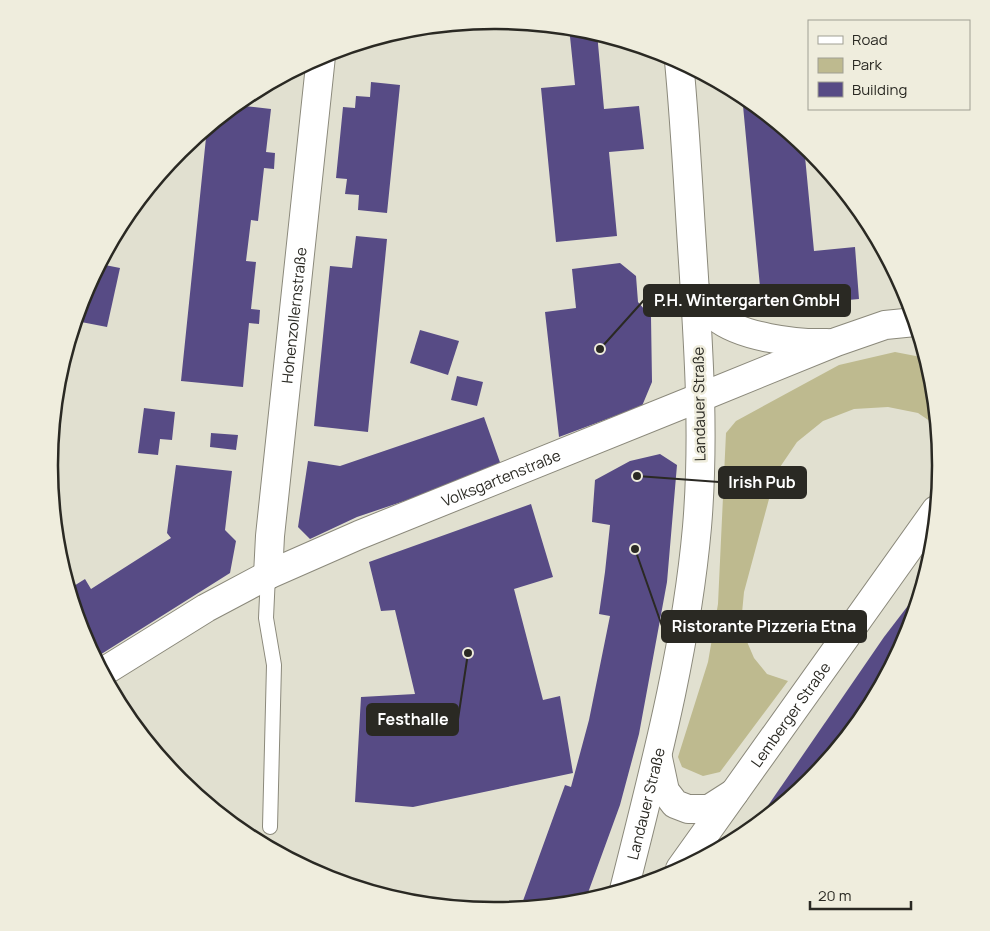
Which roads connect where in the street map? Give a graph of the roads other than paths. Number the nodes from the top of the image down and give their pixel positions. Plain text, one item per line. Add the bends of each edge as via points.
1 (320, 66) edge
2 (680, 70) edge
3 (695, 289) junction
4 (908, 323) edge
5 (836, 342) junction
6 (701, 396) junction
7 (928, 521) edge
8 (268, 575) junction
9 (108, 669) edge
10 (658, 756) junction
11 (737, 790) junction
12 (270, 827) dead end
13 (689, 856) edge
14 (626, 882) edge

1 - 8 main road, Hohenzollernstraße
2 - 3 main road, Landauer Straße
3 - 5 main road via 714,316 728,325 770,337 810,343
3 - 6 main road, Landauer Straße
4 - 5 main road, Volksgartenstraße via 885,325
5 - 6 main road, Volksgartenstraße
6 - 8 main road, Volksgartenstraße
6 - 10 main road, Landauer Straße via 697,528 686,618
7 - 11 main road, Lemberger Straße
8 - 9 main road, Volksgartenstraße via 206,608
8 - 12 lane via 266,618 274,665
10 - 11 main road via 665,791 675,804 688,809 709,809
10 - 14 main road, Landauer Straße
11 - 13 main road, Lemberger Straße

